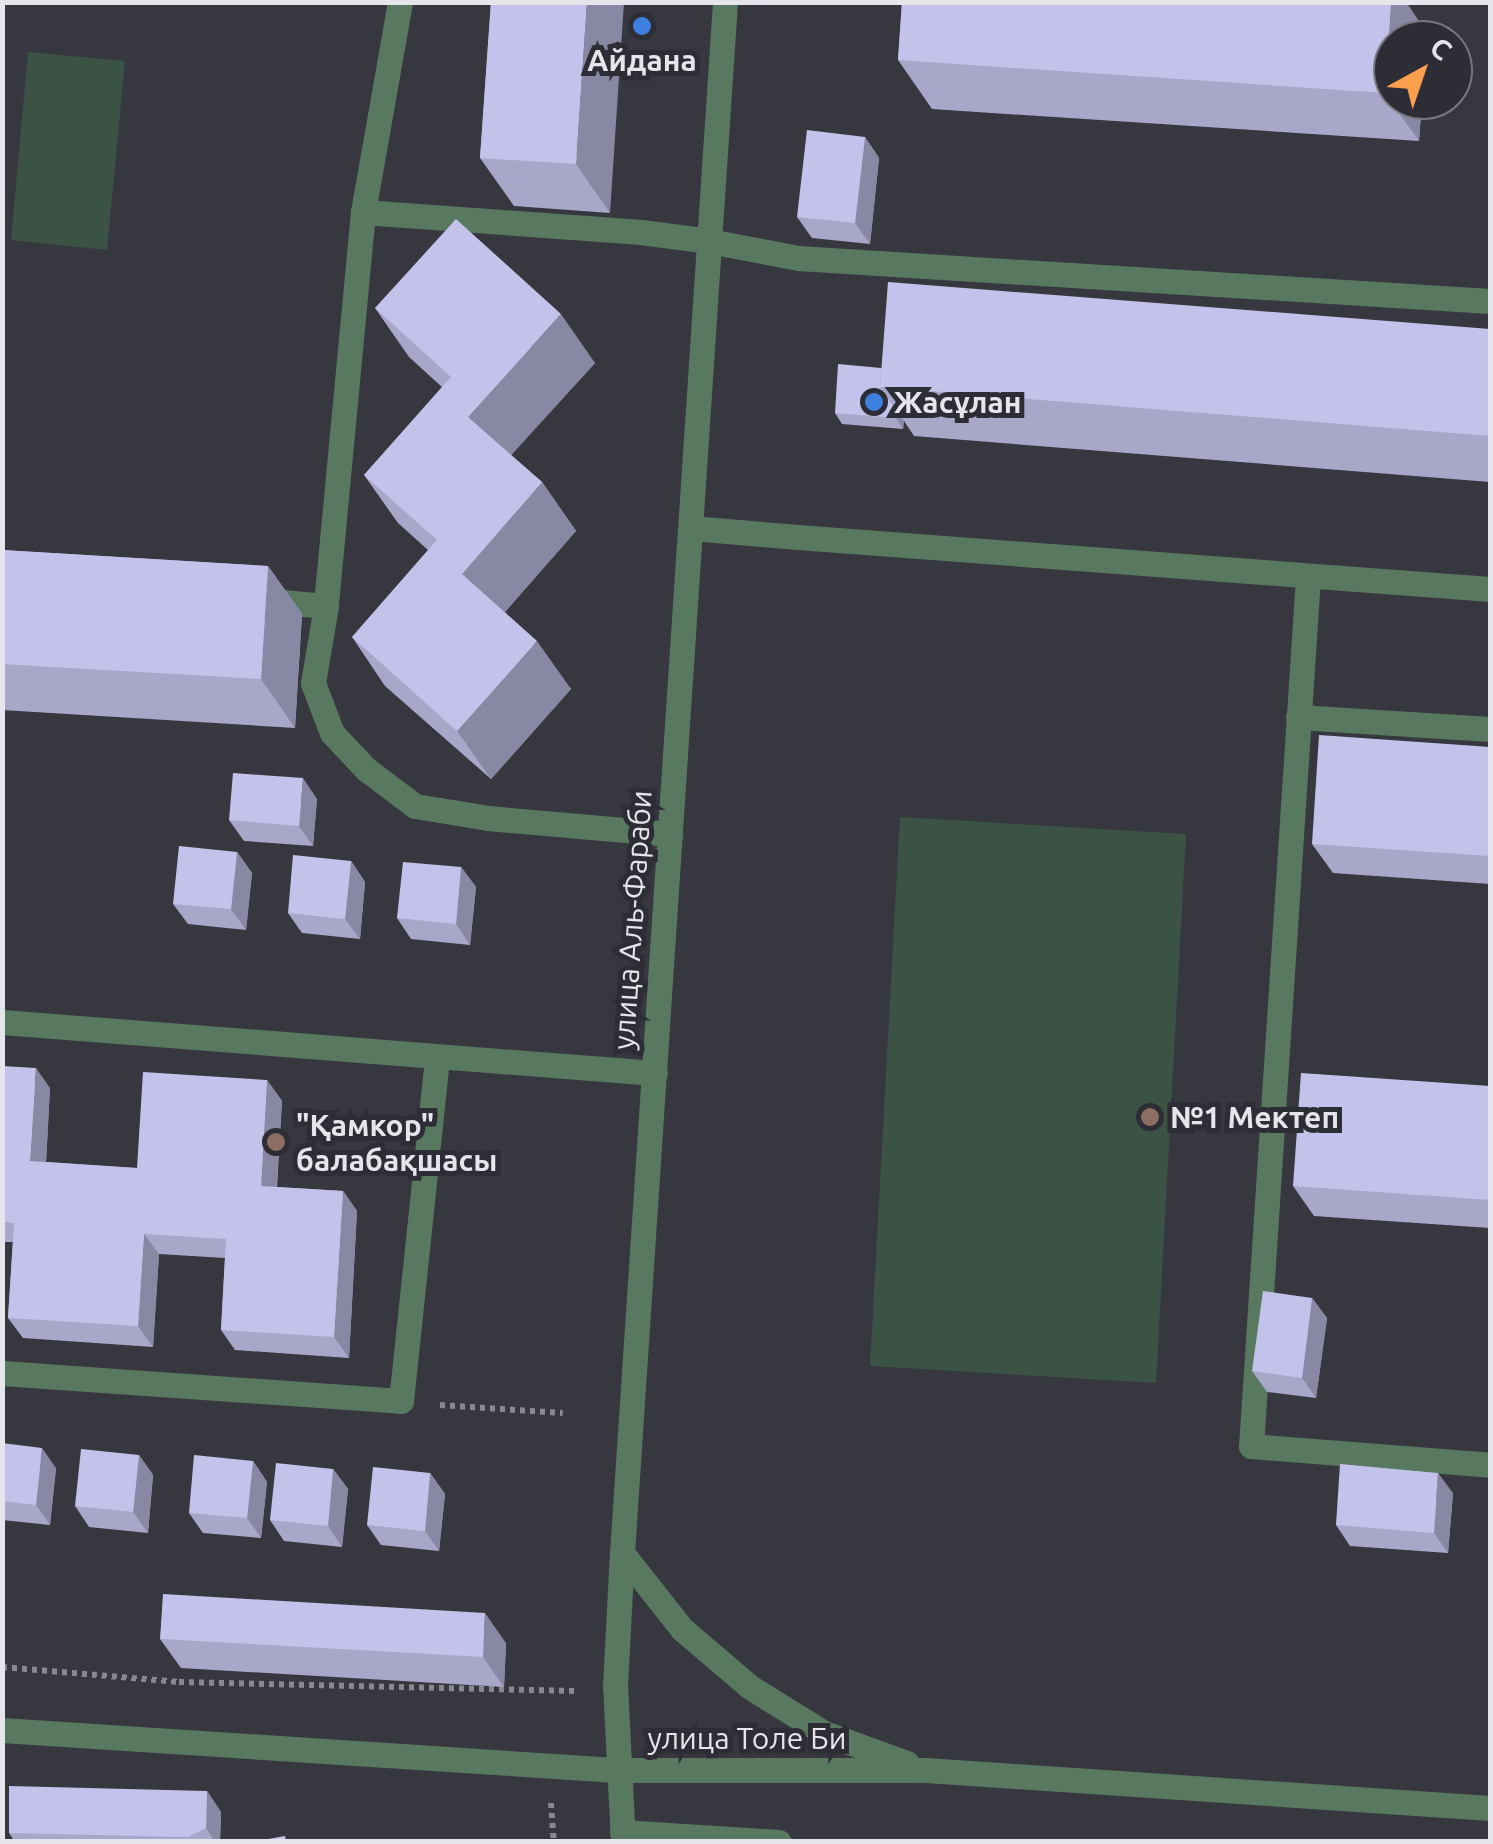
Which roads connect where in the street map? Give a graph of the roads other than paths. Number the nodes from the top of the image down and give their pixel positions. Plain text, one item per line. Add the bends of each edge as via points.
1 (400, 2) edge
2 (725, 2) edge
3 (363, 212) junction
4 (709, 241) junction
5 (1490, 301) edge
6 (691, 528) junction
7 (1308, 577) junction
8 (1490, 589) edge
9 (231, 596) edge
10 (326, 606) junction
11 (1298, 717) junction
12 (1490, 730) edge
13 (670, 834) junction
14 (2, 1022) edge
15 (437, 1057) junction
16 (655, 1073) junction
17 (2, 1374) edge
18 (1490, 1465) edge
19 (622, 1552) junction
20 (2, 1730) edge
21 (616, 1770) junction
22 (926, 1770) junction
23 (1490, 1808) edge
24 (622, 1836) edge
25 (779, 1842) edge

1 - 3 street
2 - 4 street, улица Аль-Фараби
3 - 4 street
3 - 10 street
4 - 5 street via 798,258
4 - 6 street, улица Аль-Фараби
6 - 7 street
6 - 13 street, улица Аль-Фараби
7 - 8 street
7 - 11 street
9 - 10 street
10 - 13 street via 313,684 332,732 366,769 416,806
11 - 12 street
11 - 18 street via 1251,1446
13 - 16 street, улица Аль-Фараби
14 - 15 street
15 - 16 street
15 - 17 street via 401,1402
16 - 19 street, улица Аль-Фараби
19 - 21 street, улица Аль-Фараби
19 - 22 street via 682,1629 750,1687 824,1733
20 - 21 street, улица Толе Би
21 - 22 street, улица Толе Би
21 - 24 street, улица Аль-Фараби
22 - 23 street, улица Толе Би
24 - 25 street

